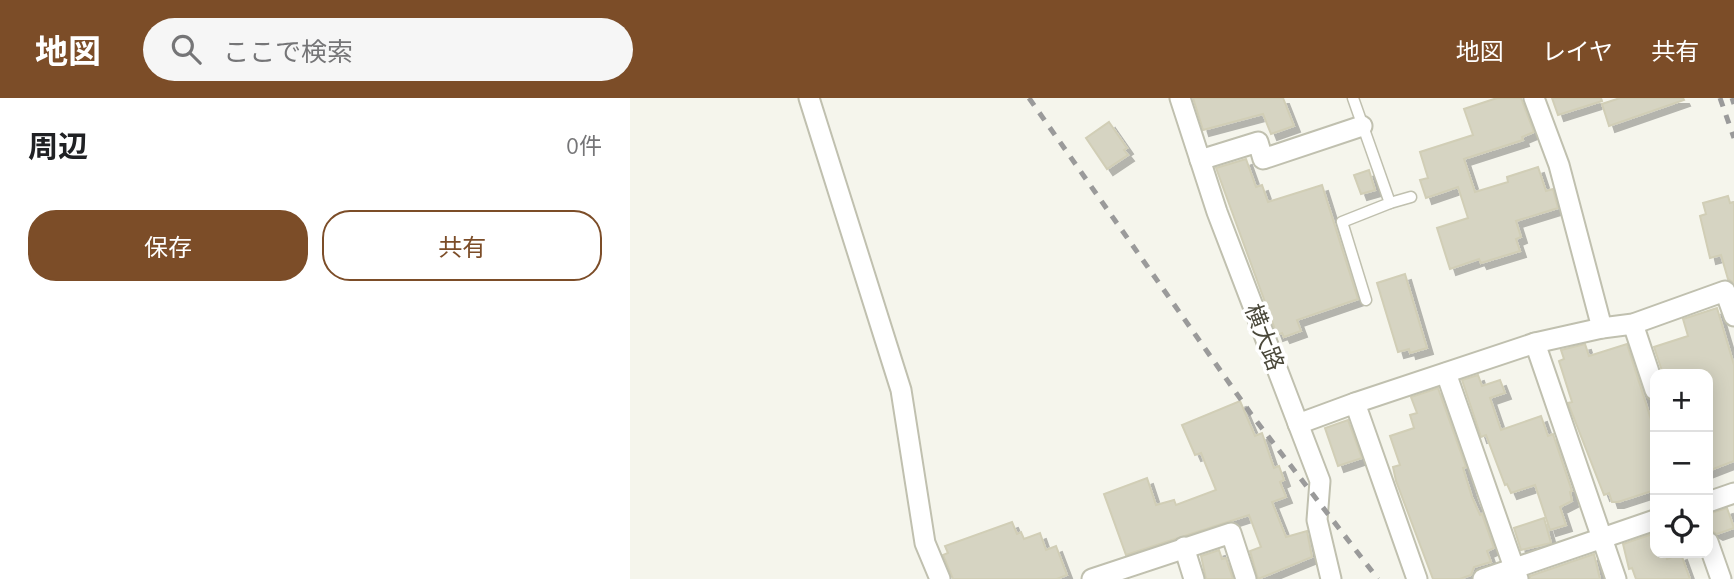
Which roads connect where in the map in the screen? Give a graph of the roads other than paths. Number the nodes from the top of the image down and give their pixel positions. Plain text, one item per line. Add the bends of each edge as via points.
1 (809, 98) edge
2 (1180, 98) edge
3 (1353, 98) edge
4 (1534, 98) edge
5 (1362, 126) junction
6 (1200, 160) junction
7 (1411, 197) dead end
8 (1390, 203) junction
9 (1366, 300) dead end
10 (1734, 316) edge
11 (1633, 324) junction
12 (1602, 328) junction
13 (1535, 343) junction
14 (1446, 373) junction
15 (1650, 375) edge
16 (1355, 403) junction
17 (1298, 425) junction
18 (1734, 493) edge
19 (1713, 500) edge
20 (1650, 522) edge
21 (1602, 539) junction
22 (1184, 547) junction
23 (1713, 556) edge
24 (1516, 574) edge
25 (1325, 577) edge
26 (940, 579) edge
27 (1092, 579) edge
28 (1194, 579) edge
29 (1246, 579) edge
30 (1417, 579) edge
31 (1483, 579) edge
32 (1616, 579) edge
33 (1721, 579) edge

1 - 26 street via 901,390 925,543
2 - 6 street, 横大路
3 - 5 lane
4 - 12 street via 1559,165
5 - 6 street via 1263,159 1258,142
5 - 8 lane
6 - 17 street, 横大路
7 - 8 lane
8 - 9 lane via 1342,222
10 - 11 street via 1725,291
11 - 12 street
11 - 15 street
12 - 13 street
13 - 14 street
13 - 21 street
14 - 16 street
14 - 24 street
16 - 17 street
16 - 30 street
17 - 25 street, 横大路 via 1320,481 1317,520
18 - 19 street
20 - 21 street
21 - 24 street
21 - 32 street
22 - 27 street
22 - 28 street
22 - 29 street via 1231,533
23 - 33 street
24 - 31 street

